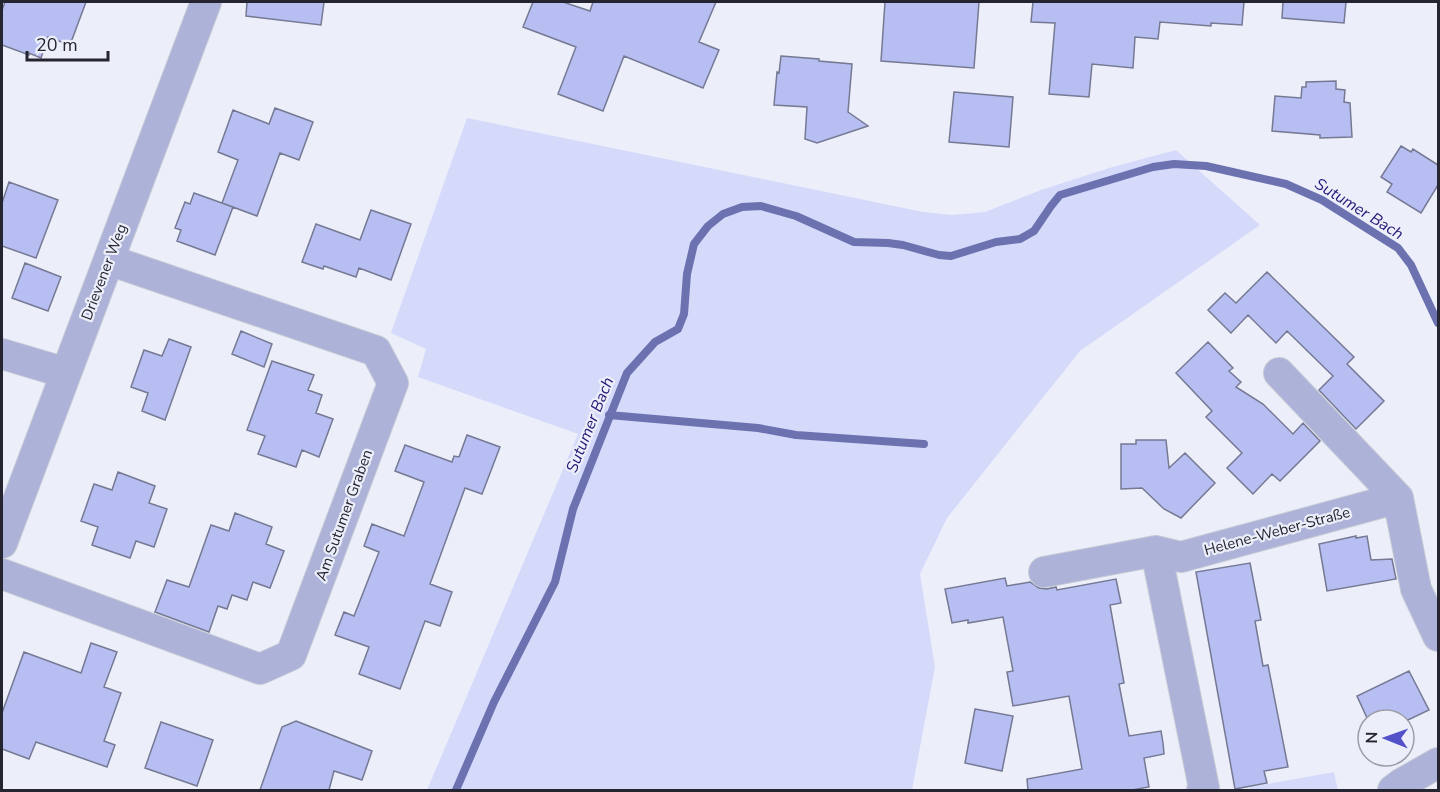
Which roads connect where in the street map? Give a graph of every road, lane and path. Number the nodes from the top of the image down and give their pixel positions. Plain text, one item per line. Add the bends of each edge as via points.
1 (206, 2) edge
2 (109, 260) junction
3 (2, 354) edge
4 (66, 373) junction
5 (1279, 373) dead end
6 (1398, 498) junction
7 (2, 543) edge
8 (1156, 551) junction
9 (1044, 572) dead end
10 (2, 574) edge
11 (1438, 636) edge
12 (1438, 763) edge
13 (1202, 790) edge
14 (1393, 790) edge

1 - 2 street, Drievener Weg
2 - 4 street, Drievener Weg
2 - 10 street, Am Sutumer Graben via 376,351 393,383 291,655 260,669
3 - 4 street
4 - 7 street, Drievener Weg
5 - 6 street
6 - 8 street, Helene-Weber-Straße via 1181,557
6 - 11 street via 1416,590
8 - 9 street, Helene-Weber-Straße
8 - 13 street
12 - 14 street

